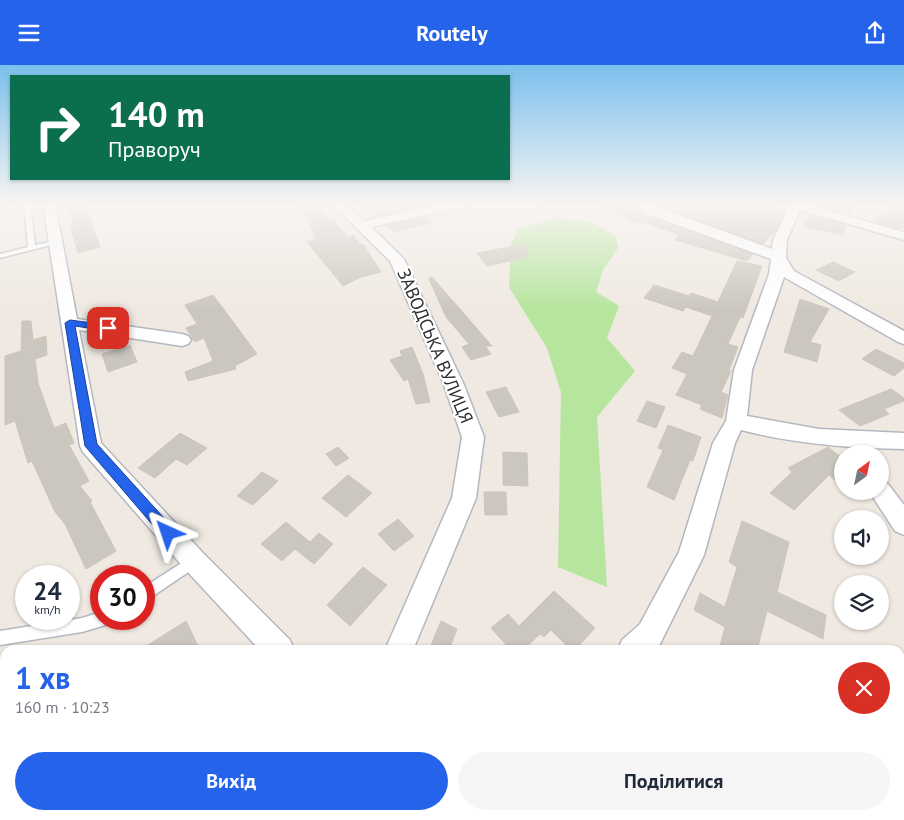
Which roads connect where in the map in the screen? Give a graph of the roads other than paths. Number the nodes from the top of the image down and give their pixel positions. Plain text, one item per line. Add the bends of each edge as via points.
1 (31, 239) edge
2 (54, 239) edge
3 (377, 239) edge
4 (733, 239) edge
5 (780, 239) edge
6 (55, 243) junction
7 (32, 248) junction
8 (0, 256) edge
9 (778, 257) junction
10 (70, 323) junction
11 (904, 338) edge
12 (182, 340) dead end
13 (736, 421) junction
14 (904, 441) edge
15 (861, 445) edge
16 (834, 446) edge
17 (887, 500) edge
18 (904, 524) edge
19 (194, 561) junction
20 (155, 588) edge
21 (90, 623) edge
22 (0, 638) edge
23 (275, 645) edge
24 (402, 645) edge
25 (638, 645) edge

1 - 7 lane
2 - 6 street
3 - 24 street, ЗАВОДСЬКА ВУЛИЦЯ via 397,259 454,385 473,437 464,498
4 - 9 street
5 - 9 street
6 - 7 lane
6 - 10 street
7 - 8 lane
9 - 11 street via 789,274
9 - 13 street via 777,274 744,370
10 - 12 street
10 - 19 street via 91,446
13 - 16 street
13 - 25 street via 724,443 690,555 650,634
14 - 15 street
17 - 18 street
19 - 20 lane
19 - 23 street
21 - 22 lane

